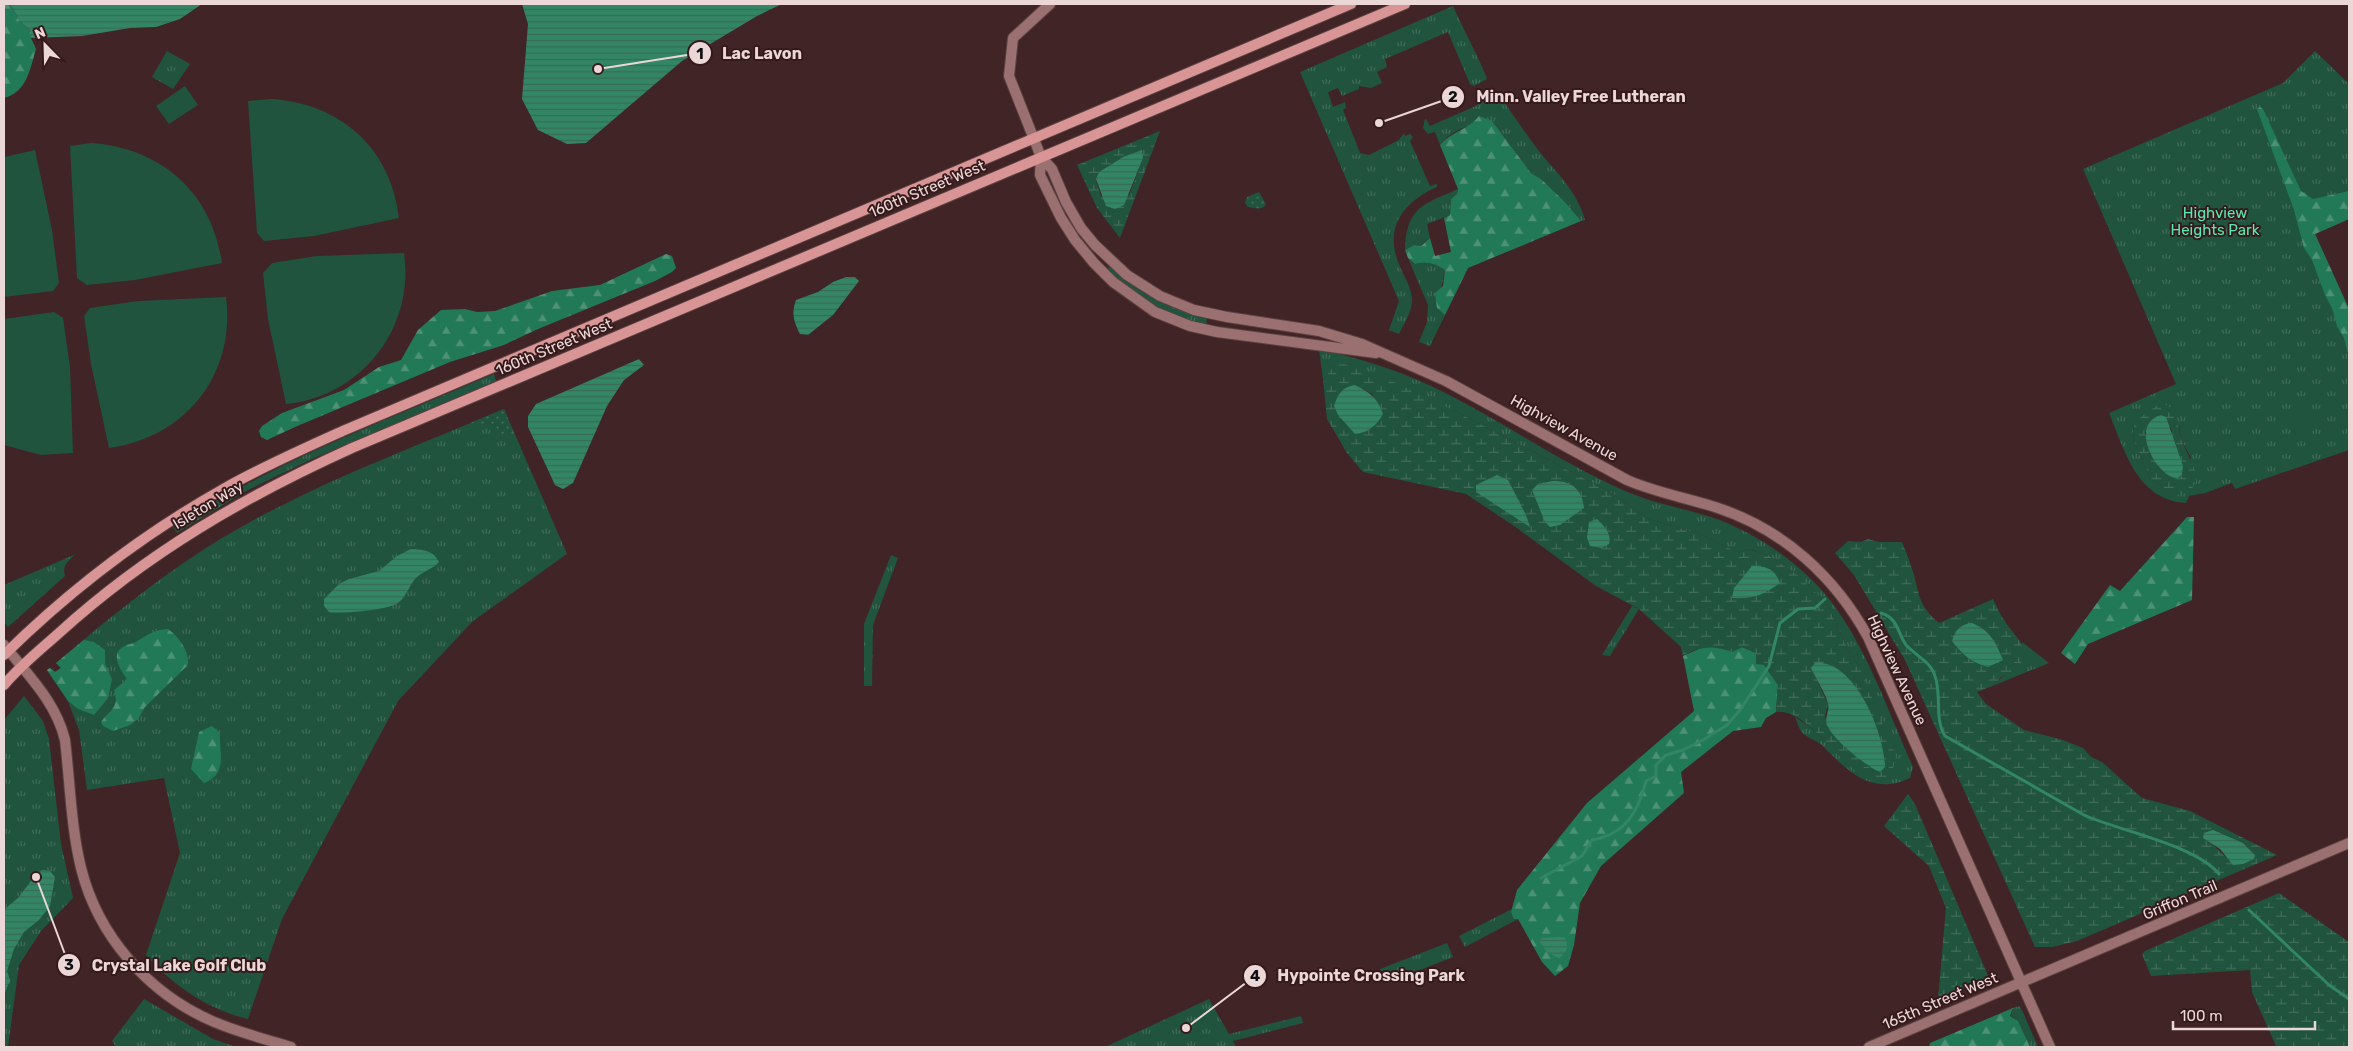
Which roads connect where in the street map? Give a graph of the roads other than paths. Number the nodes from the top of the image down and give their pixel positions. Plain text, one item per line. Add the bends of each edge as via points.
1 (1050, 4) edge
2 (1351, 4) edge
3 (1405, 4) edge
4 (1033, 139) junction
5 (1041, 157) junction
6 (1382, 353) junction
7 (455, 384) joint
8 (461, 403) joint
9 (7, 652) edge
10 (22, 666) junction
11 (4, 685) edge
12 (2349, 843) edge
13 (2022, 982) junction
14 (291, 1047) edge
15 (1870, 1047) edge
16 (2050, 1047) edge

1 - 4 street, Highview Avenue via 1013,38 1009,76
2 - 4 main road, 160th Street West
3 - 5 main road, 160th Street West
4 - 5 street, Highview Avenue
4 - 7 main road, 160th Street West
5 - 6 street, Highview Avenue via 1052,169 1066,202 1088,237 1123,272 1151,291 1210,314 1327,333
5 - 6 street, Highview Avenue via 1040,175 1046,189 1084,251 1113,282 1155,312 1190,326 1217,332
5 - 8 main road, 160th Street West
6 - 13 street, Highview Avenue via 1446,381 1628,480 1743,518 1784,541 1819,571 1840,594 1868,637
7 - 9 main road, Isleton Way via 272,463 187,510 77,589
8 - 10 main road, Isleton Way via 316,464 201,525 107,591
9 - 10 street
10 - 11 main road, Isleton Way
10 - 14 street via 52,707 63,733 81,868 112,937 142,975 184,1006 217,1023
12 - 13 street, Griffon Trail
13 - 15 street, 165th Street West
13 - 16 street, Highview Avenue

